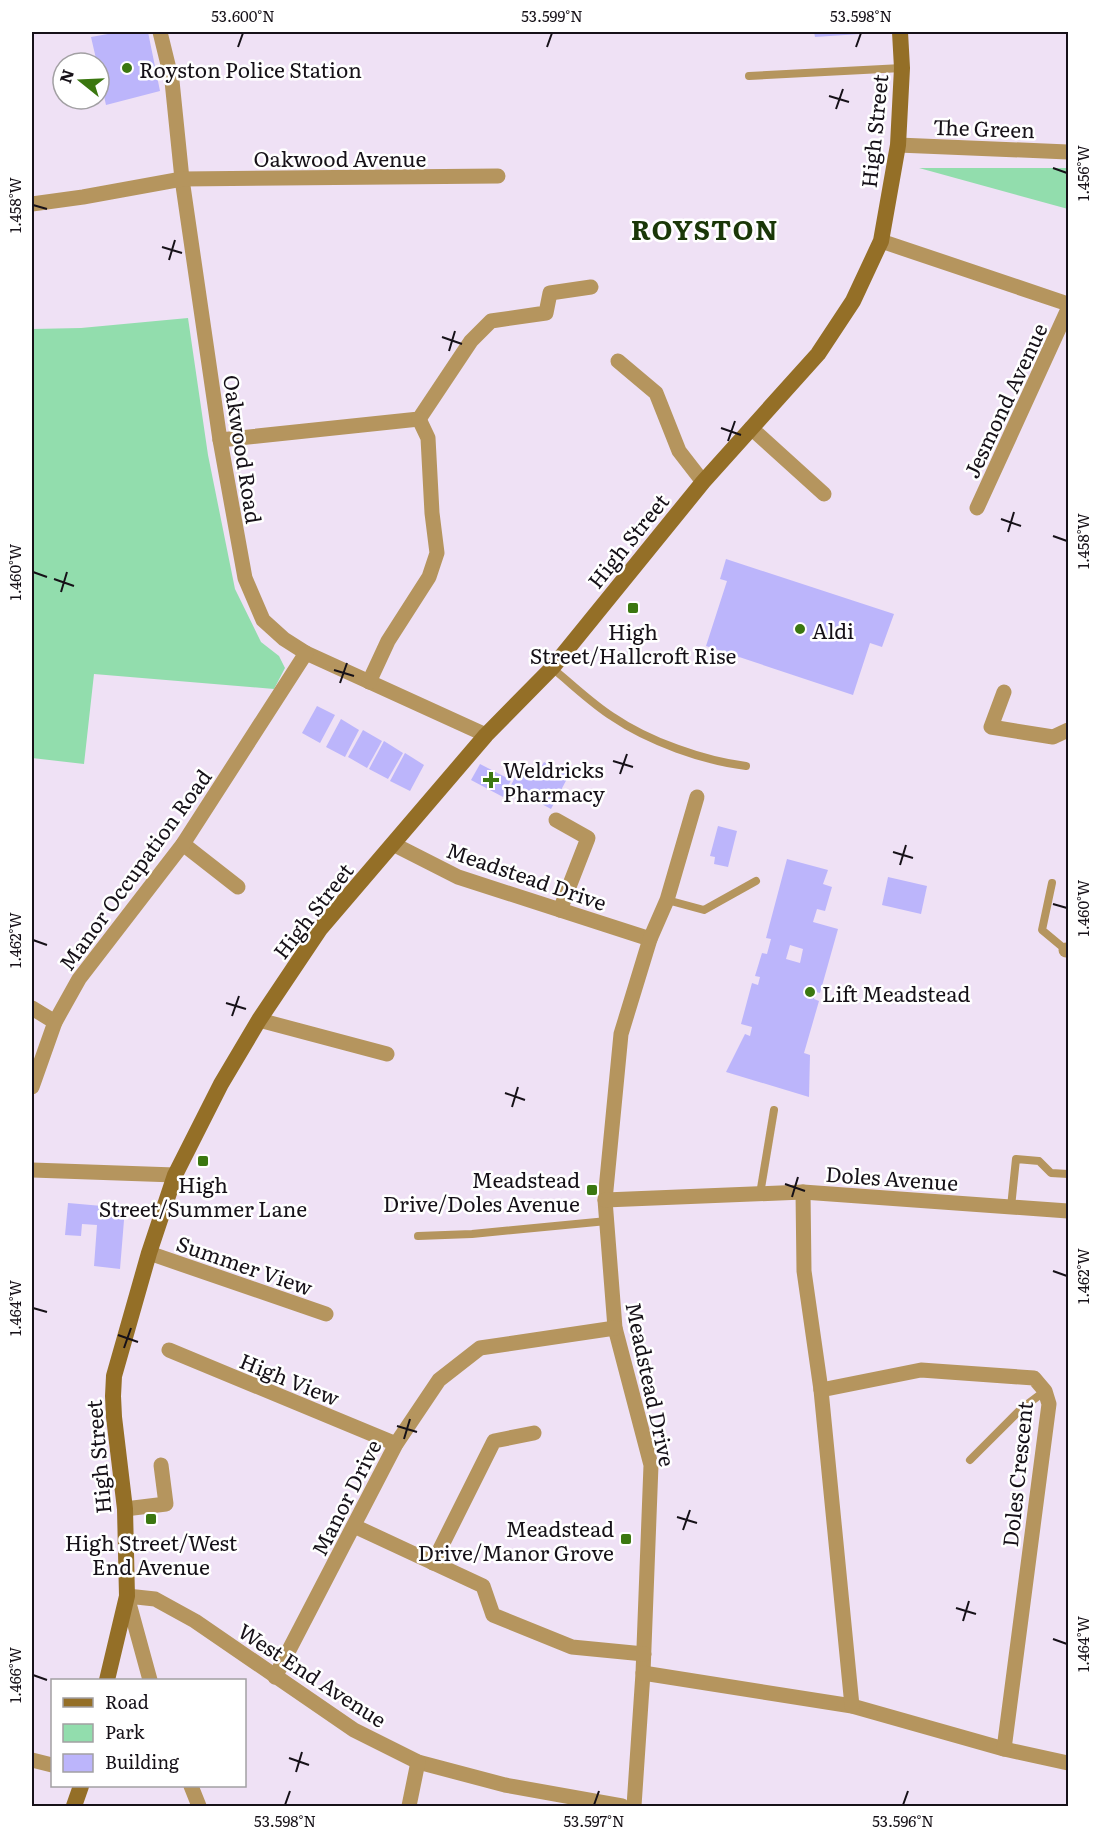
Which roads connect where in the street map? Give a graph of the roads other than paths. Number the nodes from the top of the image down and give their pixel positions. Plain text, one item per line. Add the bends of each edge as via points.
1 (160, 32) edge
2 (900, 32) edge
3 (902, 68) junction
4 (749, 76) dead end
5 (898, 145) junction
6 (1068, 152) edge
7 (498, 177) dead end
8 (182, 179) junction
9 (32, 204) edge
10 (881, 241) junction
11 (591, 287) dead end
12 (1068, 304) edge
13 (1068, 309) edge
14 (618, 361) dead end
15 (419, 419) junction
16 (751, 428) junction
17 (220, 440) junction
18 (703, 482) junction
19 (824, 494) dead end
20 (977, 508) dead end
21 (306, 652) junction
22 (552, 668) junction
23 (369, 682) junction
24 (1004, 692) dead end
25 (1068, 730) edge
26 (486, 735) junction
27 (746, 766) dead end
28 (697, 797) dead end
29 (556, 820) dead end
30 (183, 844) junction
31 (393, 844) junction
32 (756, 881) dead end
33 (1052, 883) dead end
34 (238, 888) dead end
35 (667, 900) junction
36 (560, 910) junction
37 (650, 939) junction
38 (1067, 950) edge
39 (32, 1008) edge
40 (259, 1020) junction
41 (55, 1022) junction
42 (387, 1054) dead end
43 (32, 1088) edge
44 (774, 1110) dead end
45 (32, 1170) edge
46 (1068, 1174) edge
47 (175, 1175) junction
48 (803, 1192) junction
49 (760, 1194) junction
50 (605, 1200) junction
51 (1011, 1207) junction
52 (1068, 1211) edge
53 (607, 1221) junction
54 (418, 1236) dead end
55 (149, 1253) junction
56 (326, 1314) dead end
57 (615, 1328) junction
58 (169, 1350) dead end
59 (821, 1390) junction
60 (1045, 1391) junction
61 (534, 1433) dead end
62 (396, 1444) junction
63 (970, 1460) dead end
64 (161, 1466) dead end
65 (124, 1509) junction
66 (354, 1526) junction
67 (433, 1563) junction
68 (127, 1596) junction
69 (644, 1654) junction
70 (643, 1673) junction
71 (275, 1677) junction
72 (107, 1679) edge
73 (150, 1679) edge
74 (852, 1706) junction
75 (1004, 1749) junction
76 (32, 1760) edge
77 (418, 1762) junction
78 (1068, 1763) edge
79 (51, 1765) edge
80 (80, 1787) edge
81 (192, 1787) edge
82 (74, 1806) edge
83 (199, 1806) edge
84 (410, 1806) edge
85 (622, 1806) edge
86 (634, 1806) edge

1 - 8 street, Oakwood Road via 172,81
2 - 3 main road, High Street
3 - 4 lane
3 - 5 main road, High Street
5 - 6 street, The Green
5 - 10 main road, High Street
7 - 8 street, Oakwood Avenue
8 - 9 street, Oakwood Avenue
8 - 17 street, Oakwood Road
10 - 12 street
10 - 16 main road, High Street via 853,301 818,354
11 - 15 street via 550,293 546,313 491,321 471,341
13 - 20 street, Jesmond Avenue
14 - 18 street via 656,393 679,451
15 - 17 street
15 - 23 street via 428,438 437,553 429,577 388,641
16 - 18 main road, High Street
16 - 19 street
17 - 21 street, Oakwood Road via 245,578 263,620
18 - 22 main road, High Street
21 - 23 street, Oakwood Road
21 - 30 street, Manor Occupation Road
22 - 26 main road, High Street
22 - 27 lane via 612,717 652,739 723,764
23 - 26 street, Oakwood Road
24 - 25 street via 991,727 1053,737
26 - 31 main road, High Street
28 - 35 street, Meadstead Drive
29 - 36 street via 588,838
30 - 34 street
30 - 41 street, Manor Occupation Road via 79,979
31 - 36 street, Meadstead Drive via 458,877
31 - 40 main road, High Street via 321,929
32 - 35 lane via 704,910
33 - 38 lane via 1042,930
35 - 37 street, Meadstead Drive
36 - 37 street, Meadstead Drive
37 - 50 street, Meadstead Drive via 621,1034
39 - 41 street
40 - 42 street
40 - 47 main road, High Street
41 - 43 street, Manor Occupation Road
44 - 49 lane
45 - 47 street
46 - 51 lane via 1051,1173 1039,1161 1016,1159
47 - 55 main road, High Street
48 - 49 street, Doles Avenue
48 - 51 street, Doles Avenue
48 - 59 street via 804,1271
49 - 50 street, Doles Avenue
50 - 53 street, Meadstead Drive
51 - 52 street, Doles Avenue
53 - 54 lane
53 - 57 street, Meadstead Drive
55 - 56 street, Summer View
55 - 65 main road, High Street via 114,1376 114,1418
57 - 62 street, Manor Drive via 480,1348 439,1380
57 - 69 street, Meadstead Drive via 651,1465
58 - 62 street, High View
59 - 60 street, Doles Crescent via 921,1370 1034,1378
59 - 74 street
60 - 63 lane via 1021,1409
60 - 75 street, Doles Crescent via 1049,1404
61 - 67 street via 494,1441
62 - 66 street, Manor Drive
64 - 65 street via 166,1504
65 - 68 main road, High Street
66 - 67 street
66 - 71 street, Manor Drive
67 - 69 street via 483,1586 493,1615 572,1647
68 - 71 street, West End Avenue via 155,1599 195,1621
68 - 72 main road, High Street
68 - 73 street
69 - 70 street, Meadstead Drive
70 - 74 street
70 - 86 street, Meadstead Drive
71 - 77 street, West End Avenue via 354,1730
74 - 75 street
75 - 78 street
76 - 79 street
77 - 84 street
77 - 85 street, West End Avenue via 505,1785
80 - 82 main road
81 - 83 street

